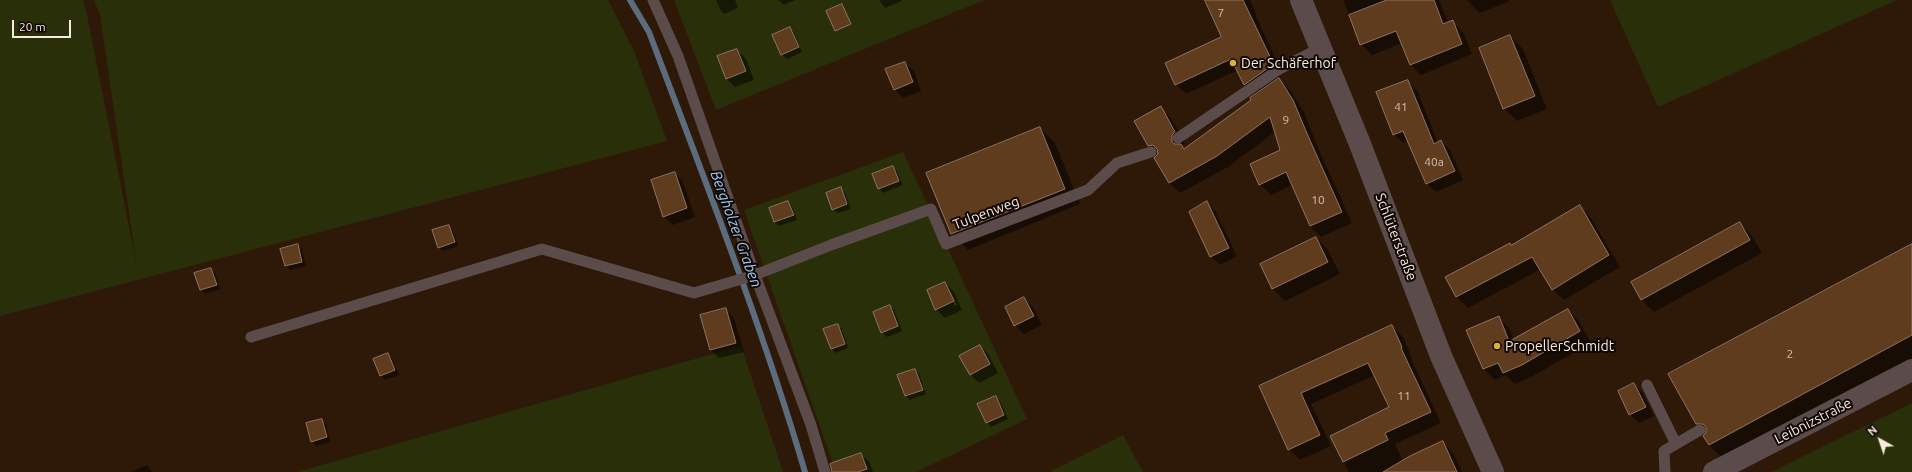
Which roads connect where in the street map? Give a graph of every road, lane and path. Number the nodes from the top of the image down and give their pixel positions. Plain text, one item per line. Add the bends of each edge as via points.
1 (653, 0) edge
2 (1301, 0) edge
3 (1321, 48) junction
4 (1178, 138) dead end
5 (1151, 152) dead end
6 (755, 275) junction
7 (252, 337) dead end
8 (1912, 370) edge
9 (1647, 385) dead end
10 (1700, 430) dead end
11 (1676, 444) junction
12 (825, 472) edge
13 (1493, 472) edge
14 (1665, 472) edge
15 (1714, 472) edge

1 - 6 lane via 678,56
2 - 3 street, Schlüterstraße
3 - 4 lane via 1281,68
3 - 13 street, Schlüterstraße via 1441,356
5 - 6 lane, Tulpenweg via 1117,163 1088,190 946,244 931,209
6 - 7 lane via 694,293 542,249
6 - 12 lane via 811,426
8 - 15 street, Leibnizstraße
9 - 11 lane
10 - 11 lane
11 - 14 lane via 1664,451

